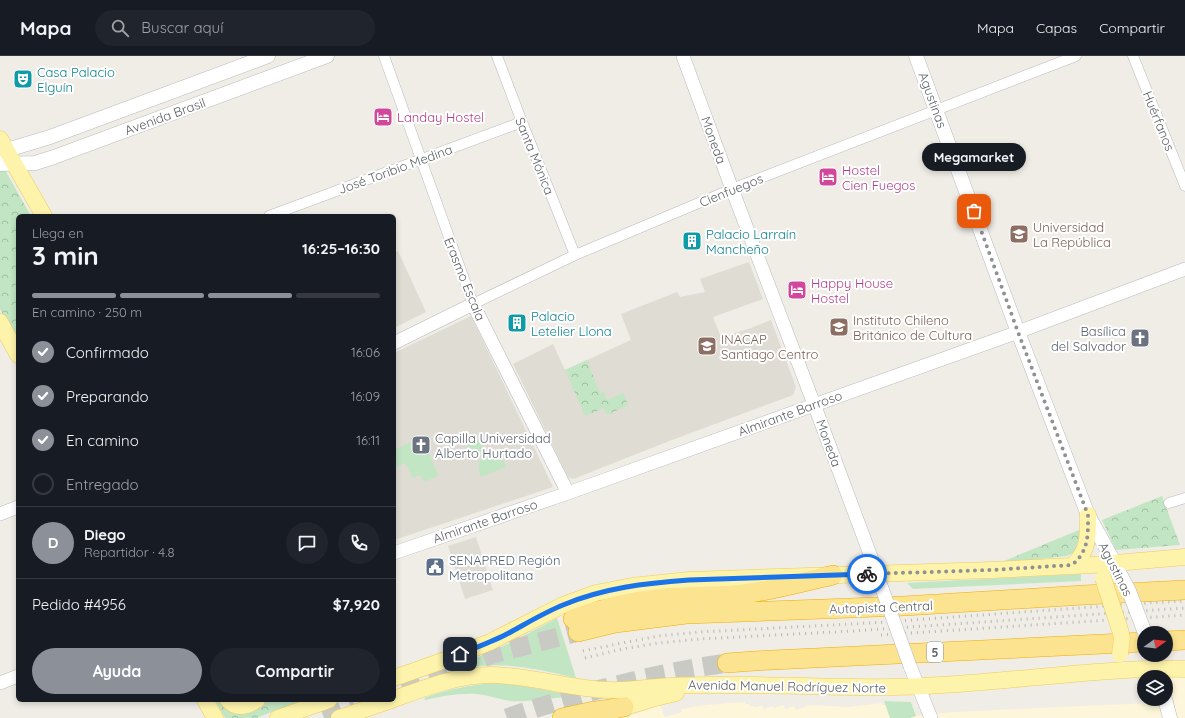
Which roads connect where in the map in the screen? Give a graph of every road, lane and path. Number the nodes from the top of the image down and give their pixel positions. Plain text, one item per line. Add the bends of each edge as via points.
1 (268, 56) edge
2 (328, 56) edge
3 (384, 56) edge
4 (497, 56) edge
5 (683, 56) edge
6 (916, 56) edge
7 (1076, 56) edge
8 (1133, 56) edge
9 (936, 110) junction
10 (522, 122) junction
11 (4, 153) edge
12 (421, 160) junction
13 (1185, 186) edge
14 (732, 189) junction
15 (43, 214) edge
16 (274, 214) edge
17 (575, 255) junction
18 (1185, 269) edge
19 (473, 304) junction
20 (0, 322) edge
21 (1018, 332) junction
22 (396, 342) edge
23 (16, 351) edge
24 (814, 404) junction
25 (568, 493) junction
26 (1185, 498) edge
27 (1169, 503) dead end
28 (16, 508) edge
29 (0, 514) edge
30 (1088, 515) junction
31 (396, 552) edge
32 (1185, 557) edge
33 (1072, 565) junction
34 (1092, 565) junction
35 (1117, 568) junction
36 (833, 575) junction
37 (879, 578) junction
38 (1185, 590) edge
39 (1142, 626) edge
40 (1185, 640) edge
41 (1173, 641) edge
42 (1137, 642) edge
43 (727, 663) tunnel mouth
44 (1157, 667) edge
45 (1185, 668) edge
46 (1110, 671) junction
47 (16, 677) edge
48 (396, 677) edge
49 (0, 683) edge
50 (714, 685) junction
51 (918, 686) junction
52 (396, 699) edge
53 (206, 702) edge
54 (231, 702) edge
55 (253, 702) edge
56 (320, 702) edge
57 (323, 702) edge
58 (387, 702) edge
59 (1167, 706) edge
60 (624, 707) junction
61 (215, 718) edge
62 (278, 718) edge
63 (330, 718) edge
64 (339, 718) edge
65 (562, 718) edge
66 (593, 718) edge
67 (931, 718) edge
68 (1170, 718) edge

1 - 11 main road, Avenida Brasil
2 - 11 main road, Avenida Brasil via 35,163
3 - 12 street, Erasmo Escala
4 - 10 street, Santa Mónica
5 - 14 street, Moneda
6 - 9 main road, Agustinas
7 - 9 street, Cienfuegos
8 - 13 street, Huérfanos
9 - 14 street, Cienfuegos
9 - 21 main road, Agustinas
10 - 12 street, José Toribio Medina
10 - 17 street, Santa Mónica
11 - 15 main road
12 - 16 street, José Toribio Medina
12 - 19 street, Erasmo Escala
14 - 17 street, Cienfuegos
14 - 24 street, Moneda
17 - 19 street, Cienfuegos
18 - 21 street, Almirante Barroso
19 - 22 street, Cienfuegos
19 - 25 street, Erasmo Escala
20 - 23 main road
21 - 24 street, Almirante Barroso
21 - 30 main road, Agustinas
24 - 25 street, Almirante Barroso
24 - 37 street, Moneda
25 - 31 street, Almirante Barroso
26 - 27 street
28 - 29 street
30 - 33 main road via 1085,549
30 - 35 main road, Agustinas
32 - 35 main road
33 - 34 main road
33 - 37 main road
34 - 35 main road
34 - 46 main road, bridge via 1103,578 1122,638 1118,660
35 - 39 main road, Agustinas, bridge
36 - 37 main road
36 - 38 highway, Autopista Central via 744,594 665,598 629,603 595,611 576,625 686,614 904,606
36 - 48 main road via 681,580 607,591 563,605 490,642
37 - 51 street, Moneda, bridge
40 - 41 highway
42 - 43 highway, 5
44 - 45 main road, Avenida Manuel Rodríguez Norte
44 - 46 main road, Avenida Manuel Rodríguez Norte
46 - 51 main road, Avenida Manuel Rodríguez Norte
47 - 49 street
50 - 51 main road, Avenida Manuel Rodríguez Norte
50 - 52 main road, Avenida Manuel Rodríguez Norte via 610,690 578,688 503,675 480,675 448,681
50 - 60 main road
51 - 67 street, Moneda
53 - 61 main road
54 - 55 main road via 241,707
56 - 62 main road
57 - 63 main road
58 - 64 main road, Avenida Manuel Rodríguez Norte
59 - 68 main road
60 - 65 highway
60 - 66 main road

